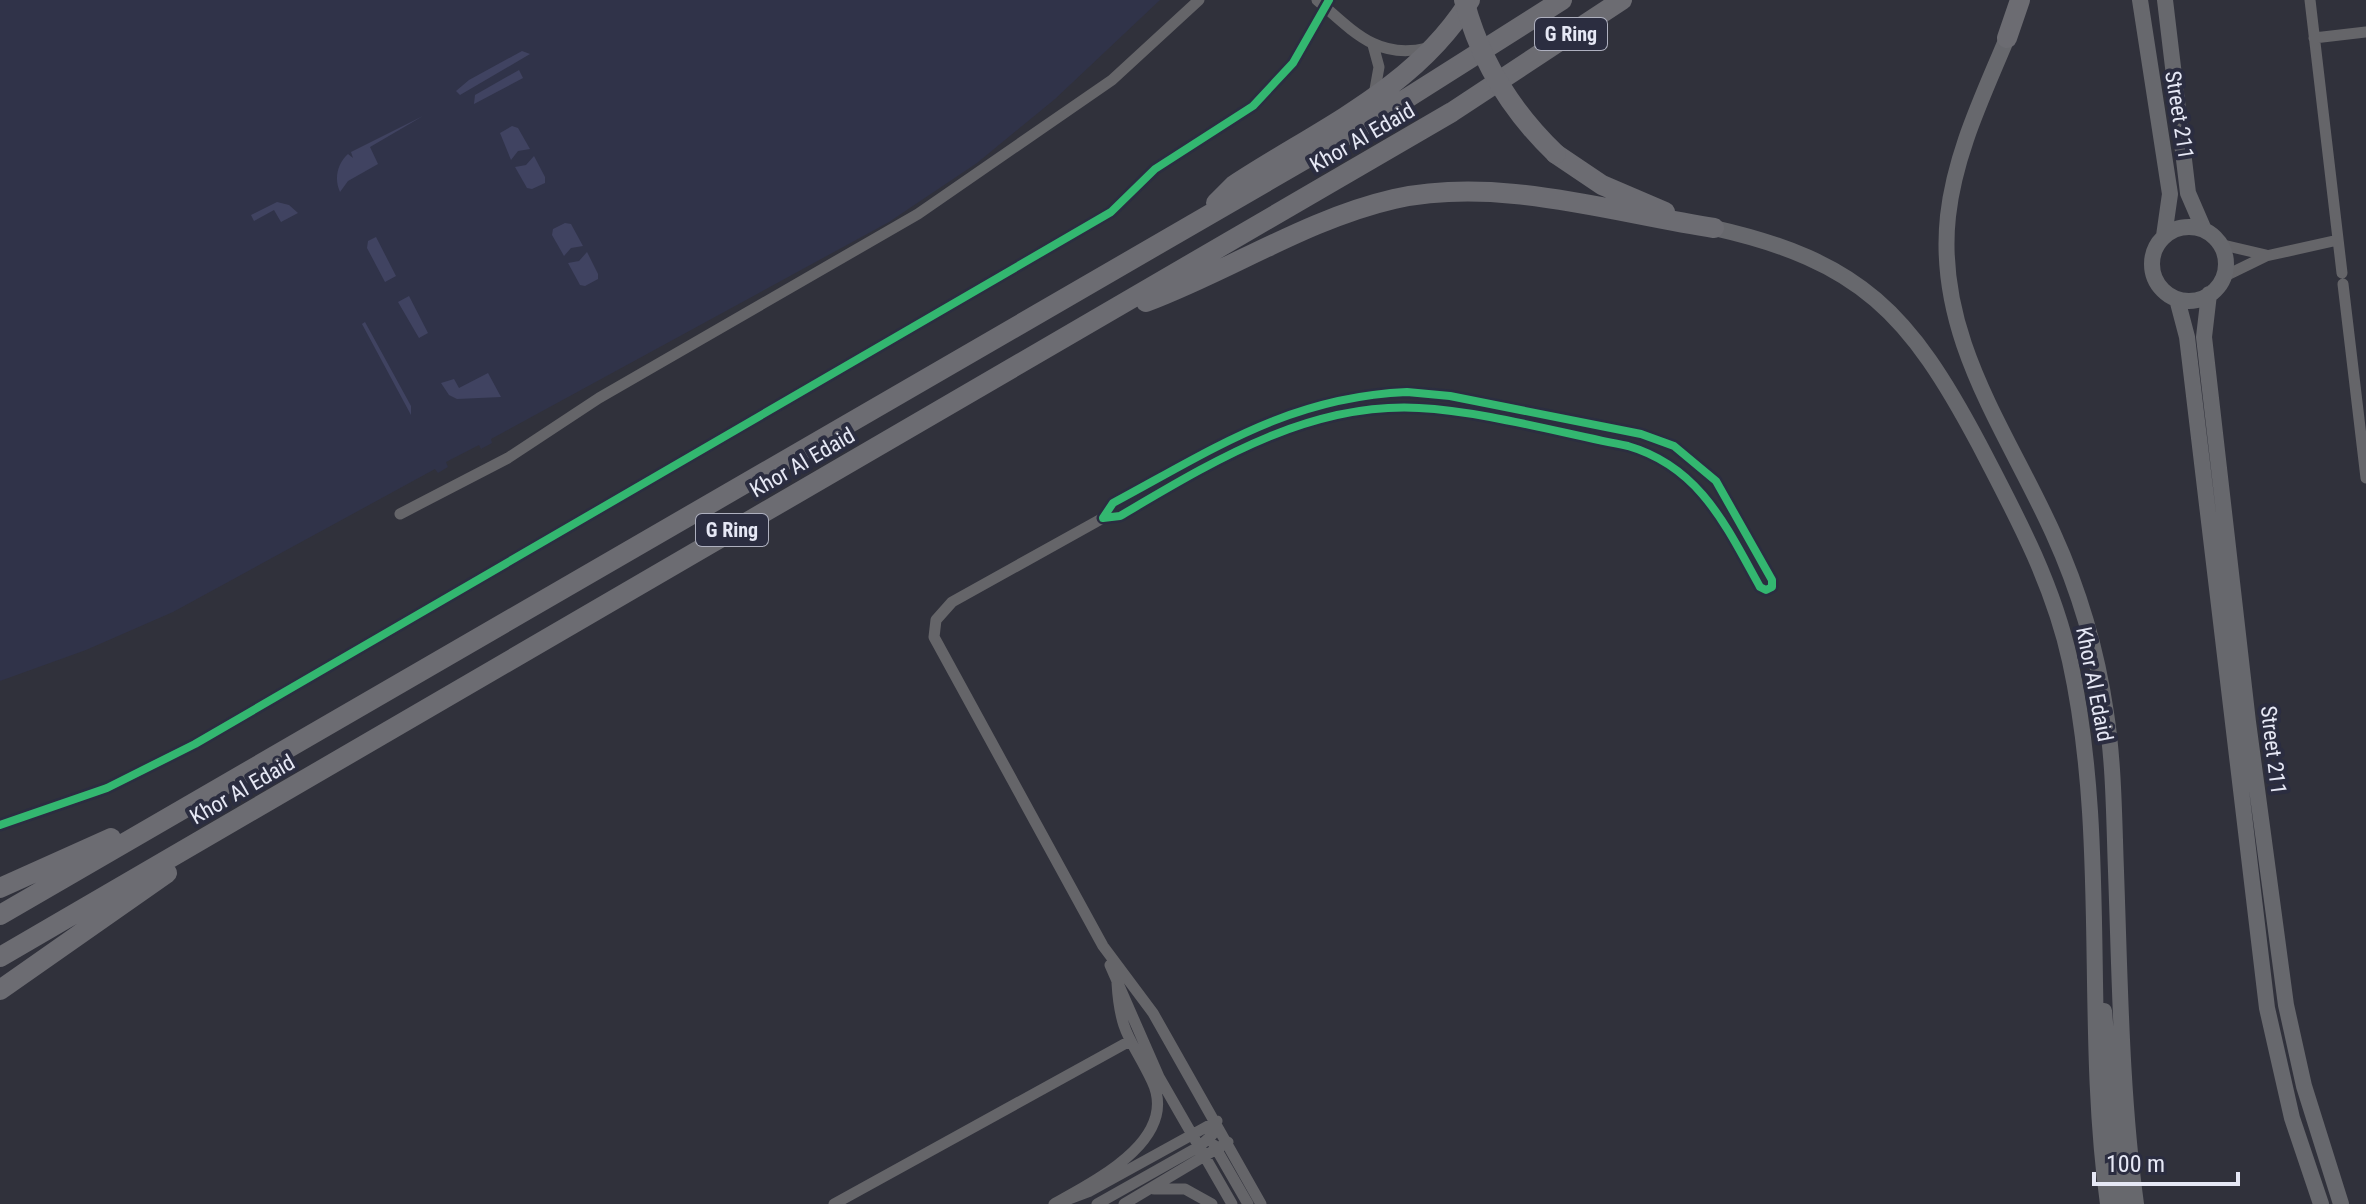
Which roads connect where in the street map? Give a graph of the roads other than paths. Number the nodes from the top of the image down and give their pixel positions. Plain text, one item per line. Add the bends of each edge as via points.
1 (1199, 0) edge
2 (1317, 0) edge
3 (1464, 0) edge
4 (1470, 0) edge
5 (1562, 0) edge
6 (1622, 0) edge
7 (2012, 0) edge
8 (2020, 0) edge
9 (2140, 0) edge
10 (2165, 0) edge
11 (2310, 0) edge
12 (2366, 32) edge
13 (2007, 38) junction
14 (2314, 38) junction
15 (1373, 45) junction
16 (1436, 46) junction
17 (1372, 99) junction
18 (1204, 218) junction
19 (1714, 228) junction
20 (2204, 230) junction
21 (2164, 236) junction
22 (2338, 240) junction
23 (2219, 244) junction
24 (2266, 256) junction
25 (2223, 277) junction
26 (2209, 294) junction
27 (2177, 299) junction
28 (1086, 324) junction
29 (2366, 478) edge
30 (400, 514) dead end
31 (1103, 518) junction
32 (185, 806) junction
33 (245, 815) junction
34 (0, 888) edge
35 (0, 915) edge
36 (1103, 946) junction
37 (0, 957) edge
38 (2098, 974) junction
39 (1117, 979) junction
40 (0, 990) edge
41 (1128, 1042) junction
42 (1217, 1121) junction
43 (1193, 1135) junction
44 (1228, 1142) junction
45 (1205, 1147) junction
46 (1216, 1149) junction
47 (1146, 1191) junction
48 (1057, 1202) edge
49 (834, 1204) edge
50 (1097, 1204) edge
51 (1124, 1204) edge
52 (1212, 1204) edge
53 (1232, 1204) edge
54 (1248, 1204) edge
55 (1261, 1204) edge
56 (2108, 1204) edge
57 (2121, 1204) edge
58 (2136, 1204) edge
59 (2321, 1204) edge
60 (2341, 1204) edge

1 - 30 street via 1112,80 918,214 599,398 508,458
2 - 15 street
3 - 19 highway, bridge via 1471,27 1504,95 1556,154 1630,199
4 - 16 highway
5 - 18 highway, Khor Al Edaid / G Ring via 1451,73
6 - 28 highway, Khor Al Edaid / G Ring via 1452,112
7 - 13 highway
8 - 13 highway
9 - 21 main road, Street 211 via 2170,194
10 - 20 main road, Street 211 via 2188,193
11 - 14 street
12 - 14 street
13 - 58 main road, Khor Al Edaid via 1962,149 1948,215 1947,279 1958,335 2065,562 2101,684 2112,773 2125,1095
14 - 22 street
15 - 16 street via 1395,52
15 - 17 street via 1380,76
16 - 17 highway
17 - 18 highway via 1234,185
18 - 32 highway, Khor Al Edaid / G Ring
19 - 28 highway via 1519,194 1421,194 1337,218
19 - 38 main road, Khor Al Edaid via 1812,258 1868,292 1894,315 1932,360 2013,509 2048,588 2070,660 2081,726
20 - 21 main road via 2183,227
20 - 23 main road
21 - 27 main road via 2152,268 2160,287
22 - 24 street
22 - 29 street
23 - 24 street
23 - 25 main road
24 - 25 street
25 - 26 main road
26 - 27 main road
26 - 60 main road, Street 211 via 2203,328 2282,977 2304,1086
27 - 59 main road, Street 211 via 2187,337 2267,1008 2288,1104
28 - 33 highway, Khor Al Edaid / G Ring
31 - 31 street via 1120,516 1288,428 1348,412 1421,408 1628,446 1660,457 1710,500 1760,587 1769,590 1773,583 1716,481 1674,446 1641,434 1429,393 1363,395 1278,417 1113,503
31 - 36 street via 952,602 934,628 940,652
32 - 34 highway
32 - 35 highway, Khor Al Edaid / G Ring
33 - 37 highway, Khor Al Edaid / G Ring
33 - 40 highway
36 - 39 street
36 - 42 street via 1148,1004
38 - 56 main road, Khor Al Edaid via 2097,1089
38 - 57 main road
39 - 41 street
39 - 43 street via 1155,1068
41 - 48 street via 1154,1085 1154,1127 1134,1151
41 - 49 street
42 - 43 street
42 - 44 street
42 - 45 street
43 - 45 street
43 - 48 street via 1090,1191
44 - 46 street
44 - 55 street
45 - 46 street
45 - 47 street
45 - 50 street
45 - 53 street
46 - 54 street
47 - 51 street
47 - 52 street via 1185,1189

